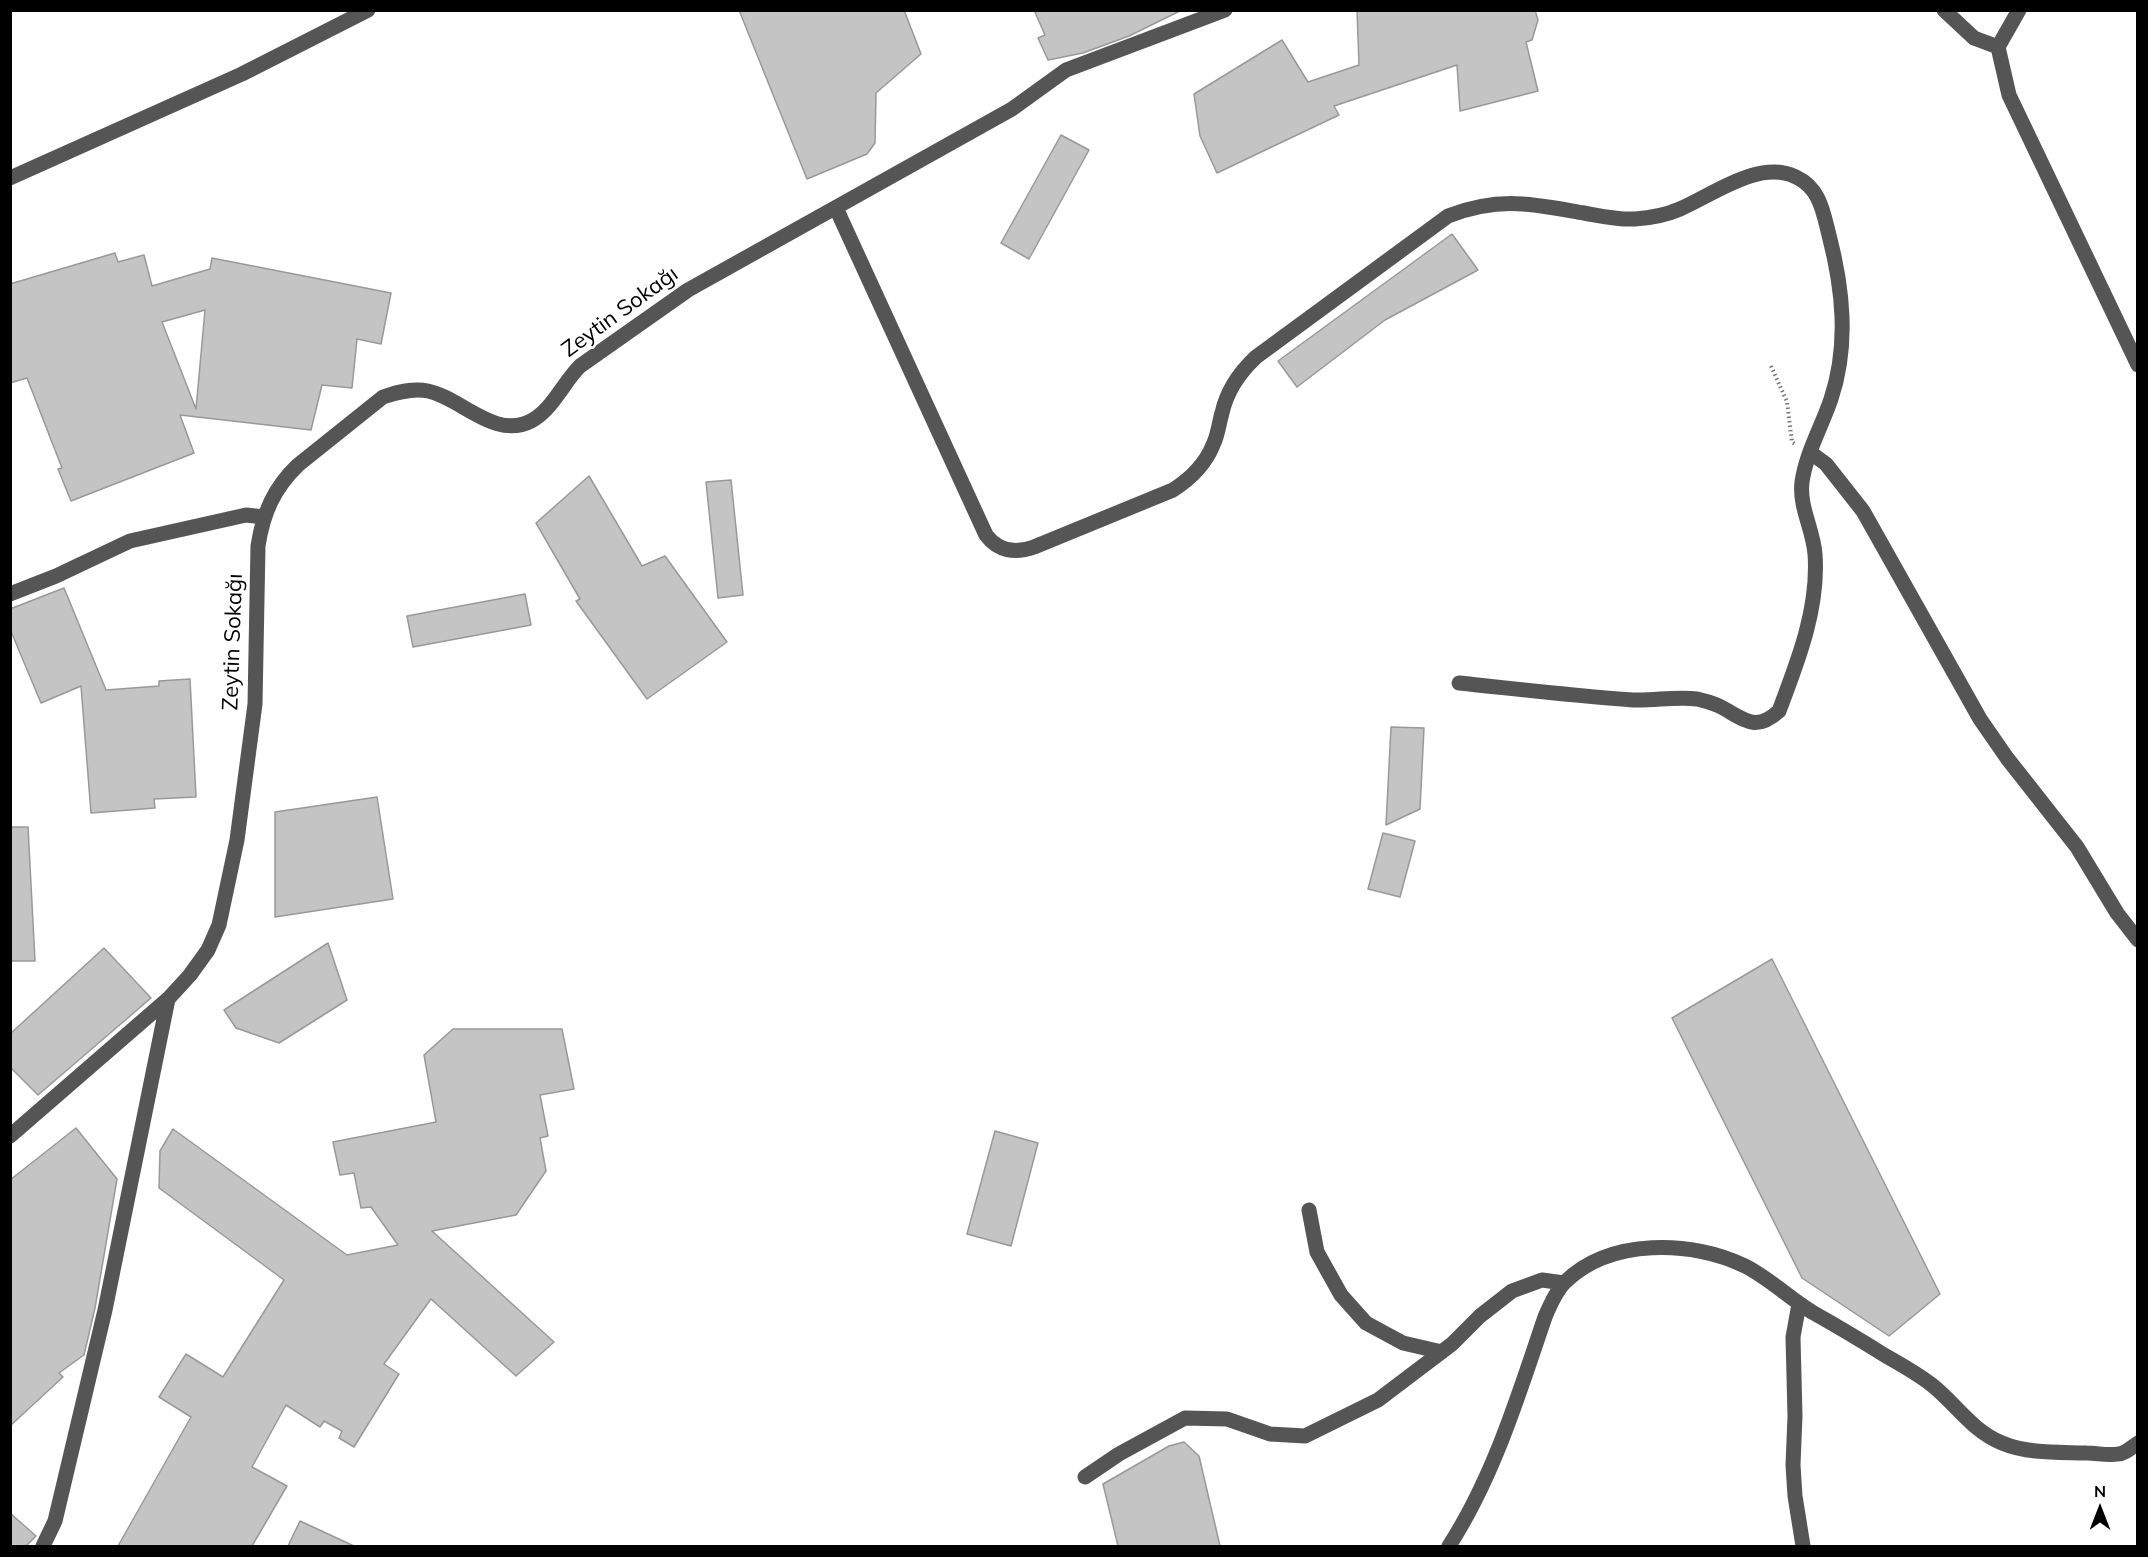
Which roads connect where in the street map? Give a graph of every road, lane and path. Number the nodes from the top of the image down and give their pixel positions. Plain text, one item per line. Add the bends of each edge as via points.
1 (368, 10) edge
2 (1225, 10) edge
3 (1944, 10) edge
4 (2019, 10) edge
5 (1998, 47) junction
6 (10, 178) edge
7 (836, 208) junction
8 (2138, 365) edge
9 (1771, 366) dead end
10 (1811, 453) junction
11 (264, 517) junction
12 (10, 594) edge
13 (1460, 683) dead end
14 (2138, 940) edge
15 (168, 999) junction
16 (10, 1136) edge
17 (1309, 1210) dead end
18 (1564, 1283) junction
19 (1799, 1304) junction
20 (1442, 1352) junction
21 (2138, 1443) edge
22 (1085, 1477) dead end
23 (43, 1546) edge
24 (1449, 1546) edge
25 (1803, 1546) edge

1 - 6 street via 242,74
2 - 7 street, Zeytin Sokağı via 1066,70 1012,109
3 - 5 street via 1974,38
4 - 5 street
5 - 8 street via 2009,95
7 - 10 street via 986,535 1004,549 1024,551 1185,482 1210,453 1231,388 1256,357 1448,216 1496,203 1524,203 1635,219 1678,210 1748,177 1779,172 1806,183 1821,206 1836,265 1843,320 1838,370
7 - 11 street, Zeytin Sokağı via 687,290 580,366 542,414 531,421 506,426 493,423 427,391 411,390 383,397 285,478
9 - 10 path via 1787,402 1792,442
10 - 13 street via 1801,492 1815,554 1812,604 1790,683 1779,711 1771,718 1751,723 1721,707 1693,699 1636,700
10 - 14 street via 1826,464 1863,511 1980,719 2077,847
11 - 12 street via 246,516 130,541
11 - 15 street, Zeytin Sokağı via 258,546 255,704 237,840 215,933 202,958
15 - 16 street, Zeytin Sokağı
15 - 23 street via 105,1310 55,1521
17 - 20 street via 1317,1252 1341,1295 1366,1323 1403,1343
18 - 19 street via 1583,1268 1623,1252 1671,1247 1724,1257 1769,1281
18 - 20 street via 1542,1280 1512,1291
18 - 24 street via 1545,1317 1485,1484
19 - 21 street via 1933,1386 1972,1424 2002,1443 2025,1450 2121,1455
19 - 25 street via 1793,1337 1793,1466
20 - 22 street via 1378,1400 1305,1436 1270,1434 1227,1419 1185,1418

